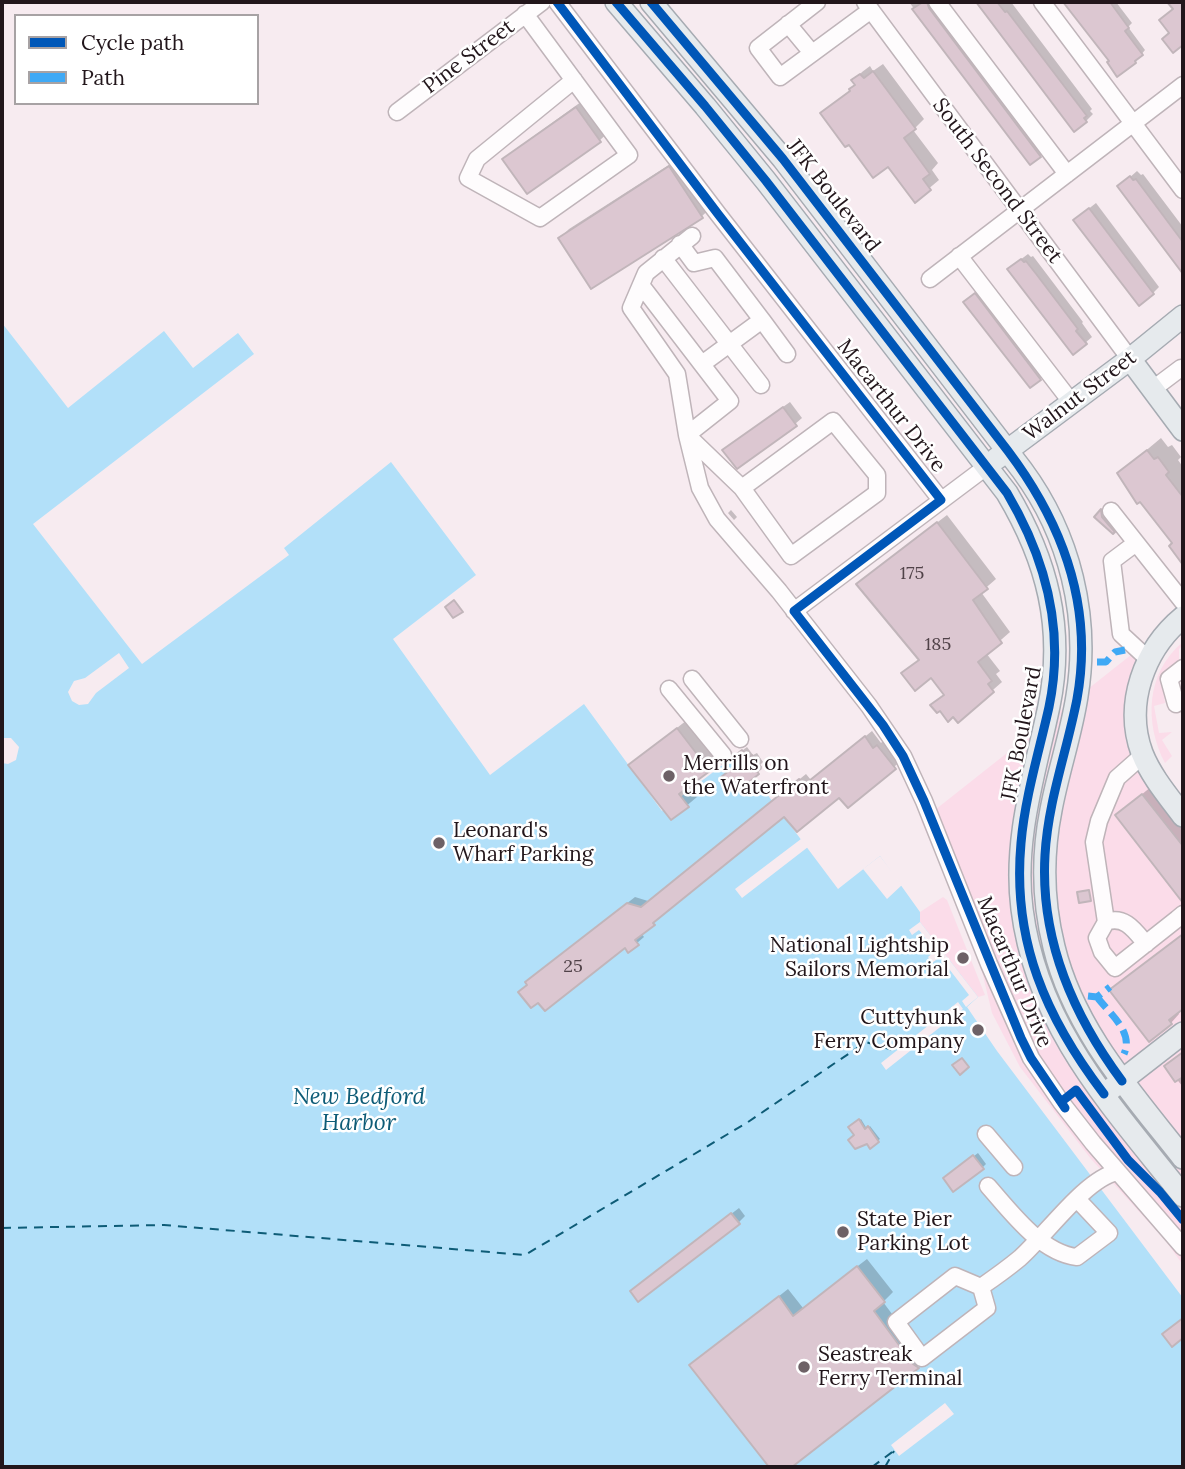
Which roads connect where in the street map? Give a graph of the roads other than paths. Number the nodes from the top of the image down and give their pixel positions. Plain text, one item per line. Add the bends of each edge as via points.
1 (542, 2) edge
2 (557, 2) edge
3 (616, 2) edge
4 (652, 2) edge
5 (817, 2) edge
6 (937, 2) edge
7 (1042, 2) edge
8 (868, 6) edge
9 (525, 14) junction
10 (789, 24) junction
11 (812, 53) junction
12 (574, 80) junction
13 (1183, 85) edge
14 (397, 112) dead end
15 (1133, 123) junction
16 (1067, 174) junction
17 (1183, 190) edge
18 (1019, 210) junction
19 (959, 256) junction
20 (663, 258) junction
21 (930, 279) dead end
22 (641, 285) junction
23 (1183, 316) edge
24 (762, 320) junction
25 (730, 344) junction
26 (787, 354) dead end
27 (1130, 359) junction
28 (702, 364) junction
29 (1183, 368) edge
30 (761, 385) dead end
31 (1153, 389) junction
32 (1072, 403) junction
33 (1183, 430) edge
34 (687, 435) junction
35 (1008, 451) junction
36 (986, 467) junction
37 (742, 488) junction
38 (941, 500) junction
39 (1111, 511) dead end
40 (1136, 543) junction
41 (1183, 602) edge
42 (794, 611) junction
43 (1183, 617) edge
44 (1148, 659) junction
45 (1183, 668) edge
46 (692, 679) dead end
47 (669, 689) dead end
48 (1176, 704) dead end
49 (740, 739) dead end
50 (723, 755) dead end
51 (1143, 755) junction
52 (1183, 816) edge
53 (1183, 914) edge
54 (1106, 922) junction
55 (1146, 944) junction
56 (1183, 1033) edge
57 (1122, 1081) junction
58 (1104, 1094) junction
59 (986, 1134) dead end
60 (1183, 1158) edge
61 (1014, 1167) dead end
62 (1117, 1172) junction
63 (989, 1186) dead end
64 (1183, 1196) edge
65 (1077, 1199) junction
66 (1039, 1240) junction
67 (1183, 1247) edge
68 (981, 1287) junction

1 - 9 street, Pine Street
2 - 38 street, Macarthur Drive
3 - 36 main road, JFK Boulevard via 736,143
4 - 35 main road, JFK Boulevard via 783,159
5 - 10 street
6 - 16 street
7 - 15 street
8 - 11 street
8 - 18 street, South Second Street
9 - 12 street
9 - 14 street, Pine Street
10 - 11 street
10 - 11 street via 758,48 780,77
12 - 12 street via 629,155 540,218 468,178 477,159
13 - 15 street
15 - 16 street
15 - 17 street
16 - 18 street
18 - 19 street
18 - 27 street, South Second Street
19 - 21 street
19 - 32 street
20 - 22 street via 646,273
20 - 24 street via 686,240 694,263 715,258
20 - 25 street
22 - 28 street
22 - 34 street via 631,308 677,374
23 - 27 main road, Walnut Street
24 - 25 street
24 - 26 street
25 - 28 street
25 - 30 street
27 - 31 main road
27 - 32 main road, Walnut Street
28 - 34 street via 730,401
29 - 31 street
31 - 33 main road
32 - 35 main road, Walnut Street
34 - 37 street
34 - 42 street via 700,488 717,519
35 - 36 main road, Walnut Street
35 - 57 main road, JFK Boulevard via 1055,525 1079,609 1077,697 1050,811 1045,856 1049,924 1076,1009
36 - 38 street, Walnut Street
36 - 58 main road, JFK Boulevard via 1007,493 1037,549 1054,624 1050,703 1023,821 1020,887 1024,928 1050,1010
37 - 37 street via 790,556 877,493 877,475 833,421
38 - 42 street, Macarthur Drive
39 - 40 street
40 - 41 street
40 - 44 street via 1112,561 1121,634
42 - 62 street, Macarthur Drive via 903,756 1031,1058
43 - 44 main road
44 - 51 main road via 1136,700
45 - 48 street via 1169,679
46 - 49 street
47 - 50 street
51 - 52 main road
51 - 54 street via 1117,778 1094,842
53 - 55 street
54 - 55 street via 1124,922
54 - 55 street via 1097,938 1115,968
56 - 57 main road
57 - 58 main road
57 - 60 main road, JFK Boulevard
58 - 64 main road, JFK Boulevard
59 - 61 street
62 - 65 street
62 - 67 street
63 - 66 street
65 - 66 street
65 - 66 street via 1109,1233 1077,1257 1066,1256
66 - 68 street
68 - 68 street via 955,1276 896,1322 922,1358 987,1308

